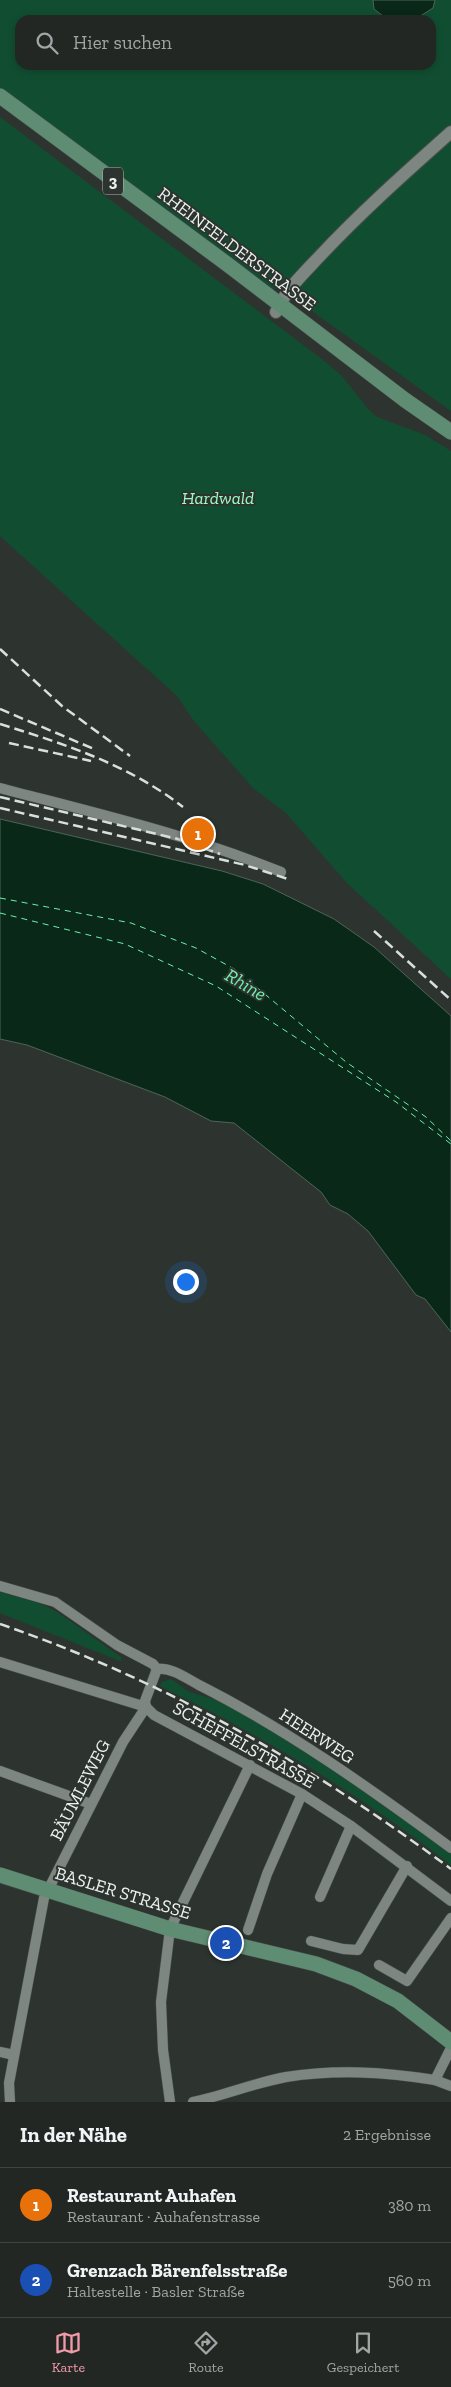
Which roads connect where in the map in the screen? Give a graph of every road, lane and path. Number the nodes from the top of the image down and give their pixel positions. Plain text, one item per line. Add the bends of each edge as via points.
1 (0, 96) edge
2 (0, 104) edge
3 (451, 132) edge
4 (278, 308) junction
5 (451, 432) edge
6 (451, 440) edge
7 (0, 788) edge
8 (281, 872) dead end
9 (0, 1586) edge
10 (0, 1662) edge
11 (157, 1671) junction
12 (146, 1707) junction
13 (250, 1765) junction
14 (0, 1771) edge
15 (302, 1794) junction
16 (91, 1804) junction
17 (351, 1826) junction
18 (451, 1848) edge
19 (407, 1866) junction
20 (0, 1875) edge
21 (48, 1889) junction
22 (320, 1897) dead end
23 (451, 1901) edge
24 (451, 1918) edge
25 (170, 1929) junction
26 (248, 1930) dead end
27 (312, 1941) dead end
28 (379, 1965) dead end
29 (451, 2042) edge
30 (451, 2048) edge
31 (0, 2052) edge
32 (14, 2055) junction
33 (435, 2080) junction
34 (451, 2086) edge
35 (207, 2101) edge
36 (10, 2102) edge
37 (170, 2102) edge
38 (193, 2102) edge

1 - 4 main road, RHEINFELDERSTRASSE / 3
2 - 4 main road, RHEINFELDERSTRASSE / 3
3 - 4 street via 329,246
4 - 5 main road, RHEINFELDERSTRASSE / 3
4 - 6 main road, RHEINFELDERSTRASSE / 3
7 - 8 street via 163,830
9 - 11 street, HEERWEG via 55,1602 117,1645 153,1664
10 - 12 street, SCHEFFELSTRASSE
11 - 12 street, BÄUMLEWEG via 145,1701
11 - 18 street, HEERWEG via 165,1668 186,1678 282,1732 393,1805
12 - 13 street, SCHEFFELSTRASSE via 154,1715
12 - 16 street, BÄUMLEWEG via 122,1742
13 - 15 street, SCHEFFELSTRASSE
13 - 25 street
14 - 16 street
15 - 17 street, SCHEFFELSTRASSE
15 - 26 street via 267,1874
16 - 21 street, BÄUMLEWEG
17 - 19 street, SCHEFFELSTRASSE
17 - 22 street
19 - 23 street, SCHEFFELSTRASSE
19 - 27 street via 358,1950
20 - 21 main road, BASLER STRASSE
21 - 25 main road, BASLER STRASSE
21 - 32 street, BÄUMLEWEG
24 - 28 street via 407,1981
25 - 29 main road, BASLER STRASSE via 316,1964 356,1978 398,2002
25 - 37 street via 162,1975 161,2010
30 - 33 street
31 - 32 street
32 - 36 street, BÄUMLEWEG via 9,2083
33 - 34 street
33 - 35 street via 386,2073 337,2072 286,2077
35 - 38 street

